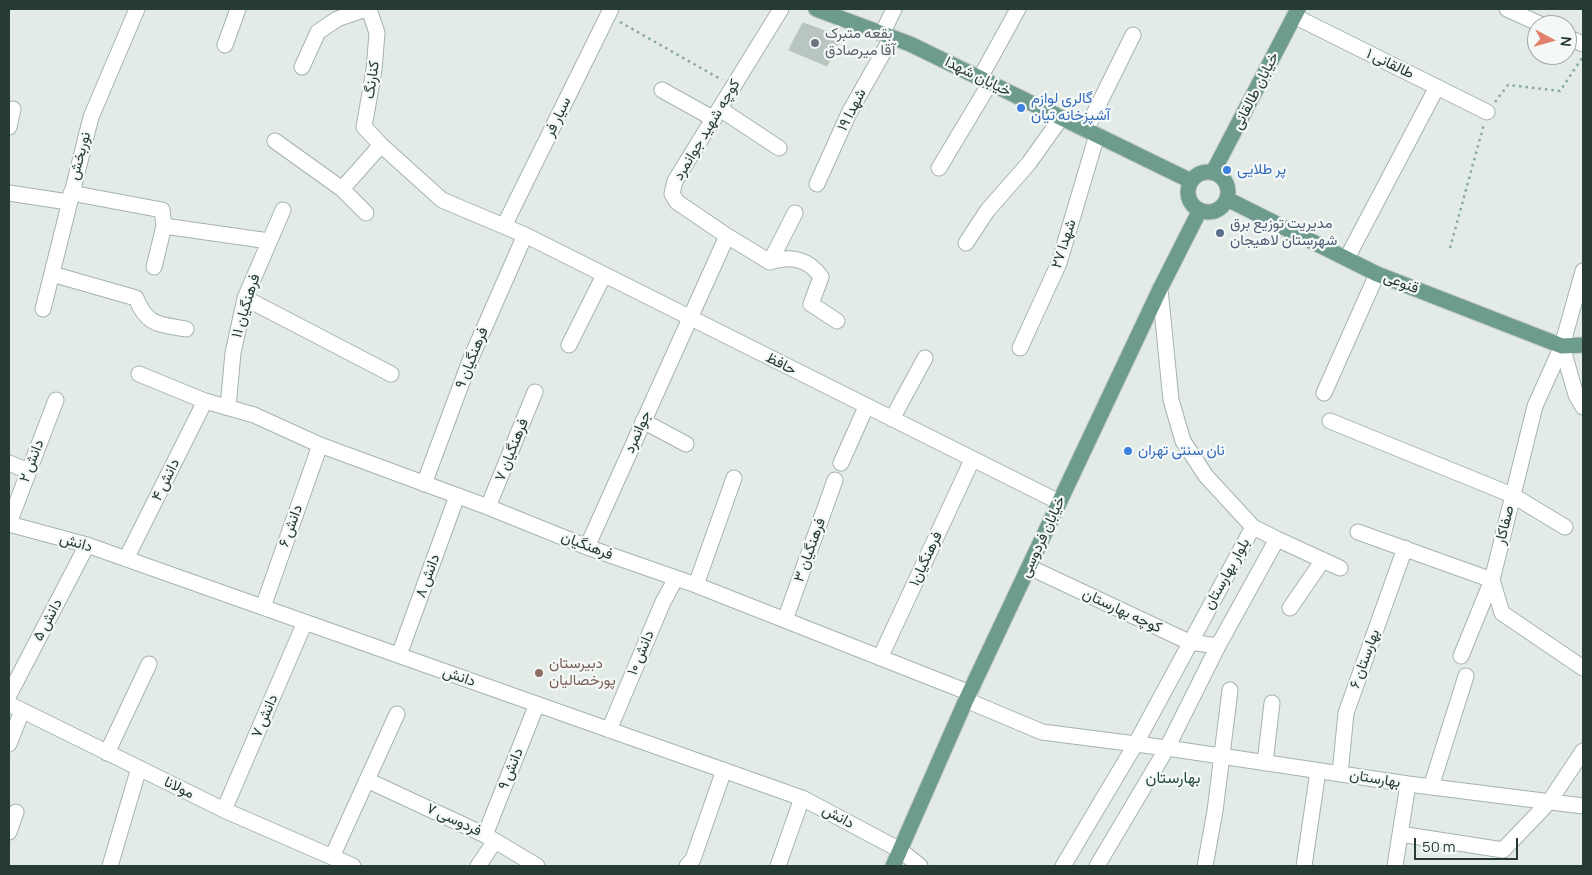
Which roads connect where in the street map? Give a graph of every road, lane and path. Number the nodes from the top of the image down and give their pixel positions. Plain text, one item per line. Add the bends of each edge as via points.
1 (136, 9) edge
2 (238, 9) edge
3 (368, 9) edge
4 (781, 9) edge
5 (816, 9) edge
6 (894, 9) edge
7 (1018, 9) edge
8 (1507, 9) edge
9 (610, 12) edge
10 (1296, 12) edge
11 (1527, 18) edge
12 (1133, 35) dead end
13 (887, 36) junction
14 (225, 45) dead end
15 (1583, 56) edge
16 (302, 67) dead end
17 (985, 80) junction
18 (733, 87) junction
19 (1437, 87) junction
20 (662, 90) dead end
21 (13, 109) dead end
22 (1487, 112) junction
23 (717, 114) junction
24 (1061, 118) junction
25 (9, 127) edge
26 (1091, 132) junction
27 (275, 141) dead end
28 (381, 145) junction
29 (779, 148) dead end
30 (938, 168) dead end
31 (1213, 172) junction
32 (1191, 181) junction
33 (817, 184) dead end
34 (342, 189) junction
35 (9, 193) edge
36 (69, 198) junction
37 (1227, 199) junction
38 (283, 210) dead end
39 (1200, 210) junction
40 (366, 213) dead end
41 (795, 213) dead end
42 (164, 226) junction
43 (504, 226) junction
44 (525, 235) junction
45 (727, 236) junction
46 (269, 241) junction
47 (966, 243) dead end
48 (1450, 248) dead end
49 (1347, 258) junction
50 (770, 262) junction
51 (154, 267) dead end
52 (1583, 271) edge
53 (52, 274) junction
54 (1377, 274) junction
55 (604, 276) junction
56 (1160, 289) junction
57 (245, 298) junction
58 (43, 309) dead end
59 (689, 317) junction
60 (838, 320) dead end
61 (186, 329) dead end
62 (569, 345) dead end
63 (1583, 345) edge
64 (1562, 346) junction
65 (1020, 348) dead end
66 (925, 358) dead end
67 (139, 374) dead end
68 (390, 374) dead end
69 (535, 392) dead end
70 (1324, 393) dead end
71 (56, 400) dead end
72 (205, 401) junction
73 (228, 407) junction
74 (866, 407) junction
75 (1583, 407) edge
76 (892, 419) junction
77 (643, 420) junction
78 (1330, 421) dead end
79 (686, 444) dead end
80 (320, 445) junction
81 (972, 460) junction
82 (9, 463) edge
83 (842, 463) dead end
84 (28, 472) junction
85 (734, 478) dead end
86 (835, 480) dead end
87 (424, 484) junction
88 (1512, 495) junction
89 (457, 496) junction
90 (1059, 502) junction
91 (488, 507) junction
92 (9, 524) edge
93 (1254, 526) junction
94 (1565, 527) dead end
95 (1358, 532) dead end
96 (1277, 539) junction
97 (87, 545) junction
98 (588, 547) junction
99 (1406, 548) junction
100 (126, 559) junction
101 (1323, 560) junction
102 (1029, 567) junction
103 (1340, 568) dead end
104 (676, 578) junction
105 (1492, 580) junction
106 (696, 585) junction
107 (263, 607) junction
108 (1290, 608) dead end
109 (784, 620) junction
110 (305, 622) junction
111 (1190, 642) junction
112 (1218, 646) junction
113 (399, 655) junction
114 (1461, 656) dead end
115 (880, 658) junction
116 (149, 664) dead end
117 (1583, 668) edge
118 (1466, 676) dead end
119 (1230, 690) dead end
120 (9, 695) edge
121 (968, 696) junction
122 (1272, 703) dead end
123 (537, 704) junction
124 (15, 708) edge
125 (397, 714) dead end
126 (609, 730) junction
127 (9, 744) edge
128 (1135, 745) junction
129 (1167, 748) junction
130 (1583, 751) edge
131 (107, 754) junction
132 (1222, 757) junction
133 (1265, 763) junction
134 (139, 768) junction
135 (724, 770) junction
136 (1318, 771) junction
137 (1340, 774) junction
138 (367, 780) junction
139 (1408, 784) junction
140 (1430, 787) junction
141 (802, 798) junction
142 (1549, 802) junction
143 (1583, 806) edge
144 (224, 810) junction
145 (16, 812) dead end
146 (9, 832) edge
147 (1400, 834) junction
148 (490, 838) junction
149 (900, 850) junction
150 (332, 857) junction
151 (110, 866) edge
152 (353, 866) edge
153 (478, 866) edge
154 (537, 866) edge
155 (687, 866) edge
156 (778, 866) edge
157 (893, 866) edge
158 (920, 866) edge
159 (1063, 866) edge
160 (1097, 866) edge
161 (1206, 866) edge
162 (1304, 866) edge
163 (1395, 866) edge

1 - 36 street, نوربخش via 91,117
2 - 14 street
3 - 16 street via 338,19 318,32
3 - 28 street, کنارنگ via 378,33 364,127
4 - 18 street, کوچه شهید جوانمرد
5 - 13 main road, خیابان شهدا
6 - 13 street, شهدا ۱۹
7 - 17 street
8 - 11 street
9 - 18 path
9 - 43 street, سیار فر
10 - 19 street, طالقانی ۱
10 - 31 main road, خیابان طالقانی
12 - 26 street, ۲۷ شهدا
13 - 17 main road, خیابان شهدا
13 - 33 street, شهدا ۱۹
15 - 22 path via 1560,91 1508,84
17 - 24 main road, خیابان شهدا
17 - 30 street
18 - 23 street, کوچه شهید جوانمرد
19 - 22 street, طالقانی ۱
19 - 49 street
20 - 23 street
21 - 25 street
22 - 48 path
23 - 29 street
23 - 45 street, کوچه شهید جوانمرد via 675,181 672,194 677,202
24 - 26 main road, خیابان شهدا
24 - 47 street via 987,211
26 - 32 main road, خیابان شهدا
26 - 65 street, ۲۷ شهدا via 1059,263
27 - 34 street
28 - 34 street
28 - 43 street, حافظ via 442,200
31 - 32 main road via 1201,173
31 - 37 main road via 1226,184
32 - 39 main road via 1188,194
34 - 40 street
35 - 36 street
36 - 42 street via 162,210
36 - 53 street, نوربخش
37 - 39 main road via 1217,210
37 - 49 main road, قنوعی
38 - 46 street, فرهنگیان ۱۱
39 - 56 main road, خیابان فردوسی
41 - 50 street
42 - 46 street
42 - 51 street
43 - 44 street, حافظ
44 - 55 street, حافظ
44 - 87 street, فرهنگیان ۹ via 471,358
45 - 50 street
45 - 59 street
46 - 57 street, فرهنگیان ۱۱
49 - 54 main road, قنوعی
50 - 60 street via 794,258 815,267 821,277 811,304
52 - 64 street, صفاکار
53 - 58 street, نوربخش
53 - 61 street via 136,298 141,311 153,323
54 - 64 main road, قنوعی
54 - 70 street
55 - 59 street, حافظ
55 - 62 street
56 - 90 main road, خیابان فردوسی
56 - 93 street via 1171,400 1182,442 1206,476
57 - 68 street
57 - 73 street, فرهنگیان ۱۱ via 233,353
59 - 74 street, حافظ
59 - 77 street, جوانمرد
63 - 64 main road, قنوعی
64 - 75 street via 1576,395
64 - 88 street, صفاکار via 1535,406
66 - 76 street
67 - 72 street, فرهنگیان
69 - 91 street, فرهنگیان ۷
71 - 84 street, دانش ۲
72 - 73 street, فرهنگیان
72 - 100 street, دانش ۴
73 - 80 street, فرهنگیان via 254,415
74 - 76 street, حافظ
74 - 83 street
76 - 81 street, حافظ
77 - 79 street
77 - 98 street, جوانمرد
78 - 88 street
80 - 87 street, فرهنگیان
80 - 107 street, دانش ۶
81 - 90 street, حافظ
81 - 115 street, فرهنگیان۱
82 - 84 street
84 - 92 street, دانش ۲
85 - 106 street
86 - 109 street, فرهنگیان ۳
87 - 89 street, فرهنگیان
88 - 94 street
88 - 105 street, صفاکار
89 - 91 street, فرهنگیان
89 - 113 street, دانش ۸
90 - 102 main road, خیابان فردوسی
91 - 98 street, فرهنگیان
92 - 97 street, دانش
93 - 96 street, بلوار بهارستان
93 - 111 street, بلوار بهارستان
95 - 99 street
96 - 101 street
96 - 112 street, بلوار بهارستان
97 - 100 street, دانش
97 - 120 street, دانش ۵
98 - 104 street, فرهنگیان
99 - 105 street
99 - 137 street, بهارستان ۶ via 1346,713
100 - 107 street, دانش
101 - 103 street
101 - 108 street
102 - 111 street, کوچه بهارستان
102 - 121 main road, خیابان فردوسی
104 - 106 street, فرهنگیان
104 - 126 street, دانش ۱۰ via 662,602
105 - 114 street, صفاکار
105 - 117 street via 1502,613
106 - 109 street, فرهنگیان
107 - 110 street, دانش
109 - 115 street, فرهنگیان
110 - 113 street, دانش
110 - 144 street, دانش ۷
111 - 112 street, کوچه بهارستان
111 - 128 street, بلوار بهارستان
112 - 129 street, بلوار بهارستان
113 - 123 street, دانش
115 - 121 street, فرهنگیان
116 - 131 street
118 - 140 street
119 - 132 street
121 - 128 street, فرهنگیان via 1042,732
121 - 149 main road, خیابان فردوسی
122 - 133 street
123 - 126 street, دانش
123 - 148 street, دانش ۹
124 - 127 street
124 - 131 street, مولانا
125 - 138 street
126 - 135 street, دانش
128 - 129 street, بهارستان
128 - 159 street, بلوار بهارستان
129 - 132 street, بهارستان
129 - 160 street, بلوار بهارستان
130 - 142 street
131 - 134 street, مولانا
132 - 133 street, بهارستان
132 - 161 street
133 - 136 street, بهارستان
134 - 144 street, مولانا
134 - 151 street
135 - 141 street, دانش
135 - 155 street via 693,859
136 - 137 street, بهارستان
136 - 162 street
137 - 139 street, بهارستان
138 - 148 street, فردوسی ۷
138 - 150 street
139 - 140 street, بهارستان
139 - 147 street
140 - 142 street, بهارستان
141 - 149 street, دانش
141 - 156 street
142 - 143 street, بهارستان
142 - 147 street via 1503,850
144 - 150 street, مولانا
145 - 146 street
147 - 163 street
148 - 153 street, دانش ۹
148 - 154 street, فردوسی ۷
149 - 157 main road, خیابان فردوسی
149 - 158 street, دانش
150 - 152 street, مولانا

